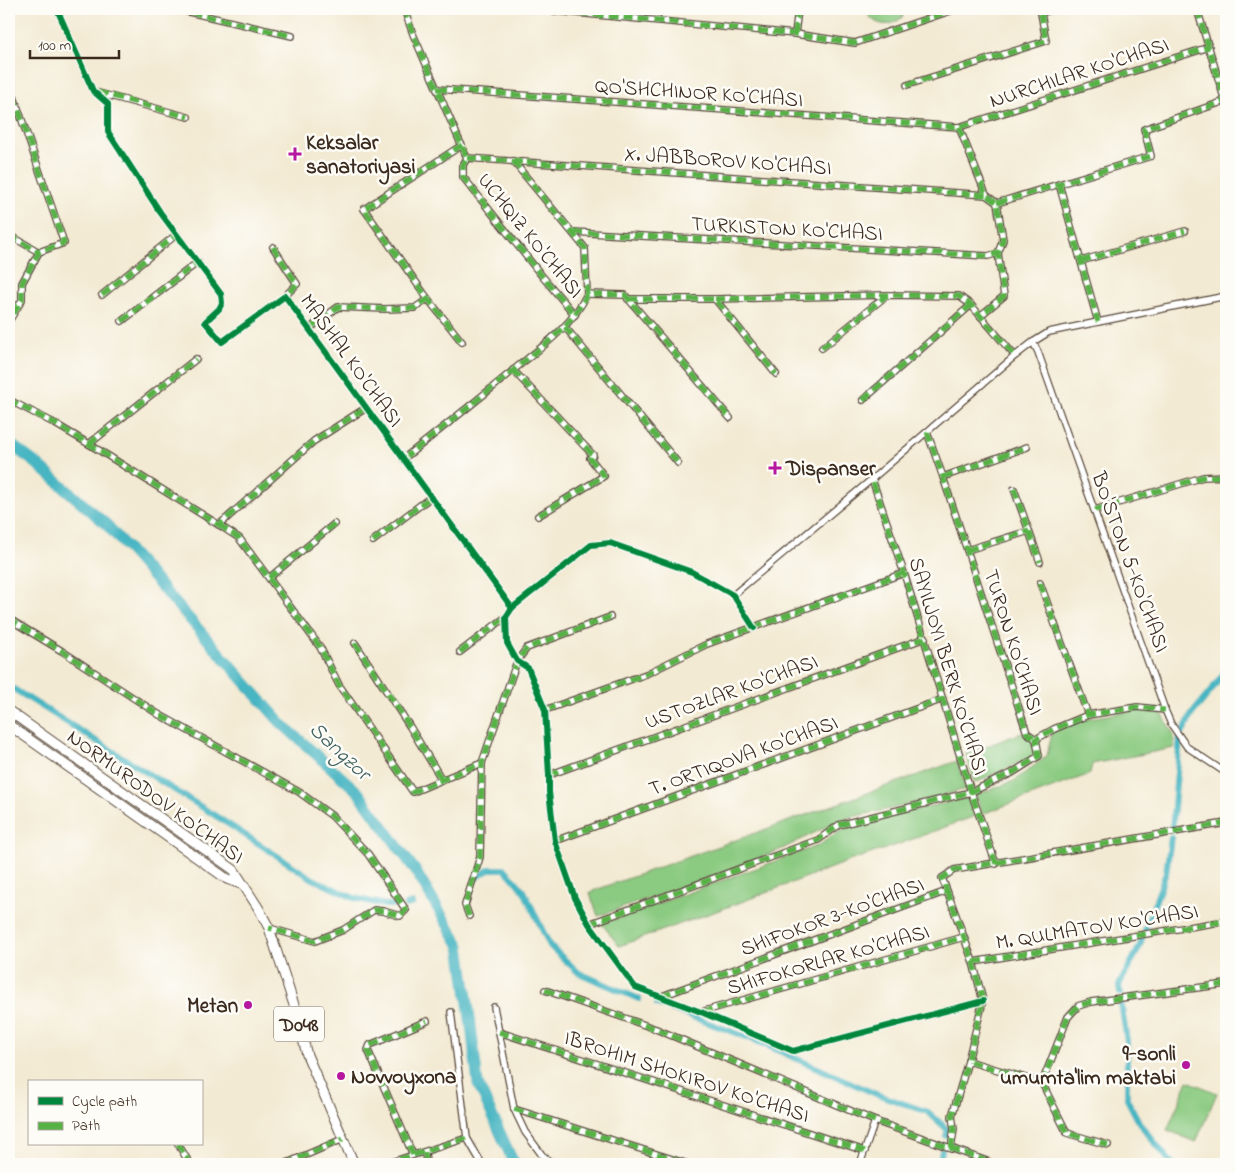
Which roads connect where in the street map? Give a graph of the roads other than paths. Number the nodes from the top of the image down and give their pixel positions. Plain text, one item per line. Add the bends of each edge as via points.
1 (58, 9) edge
2 (176, 9) edge
3 (404, 9) edge
4 (534, 9) edge
5 (798, 9) edge
6 (956, 9) edge
7 (1054, 9) edge
8 (1197, 9) edge
9 (1040, 11) edge
10 (795, 34) junction
11 (292, 36) dead end
12 (1209, 47) junction
13 (9, 82) edge
14 (906, 85) dead end
15 (437, 89) junction
16 (93, 91) junction
17 (1225, 101) edge
18 (188, 117) dead end
19 (959, 127) junction
20 (462, 145) junction
21 (467, 158) junction
22 (513, 161) junction
23 (1059, 184) junction
24 (986, 195) junction
25 (996, 203) junction
26 (1184, 231) dead end
27 (573, 232) junction
28 (177, 234) junction
29 (9, 235) edge
30 (274, 247) dead end
31 (39, 252) junction
32 (998, 253) junction
33 (1081, 261) junction
34 (198, 262) junction
35 (587, 294) junction
36 (102, 295) dead end
37 (887, 295) junction
38 (285, 296) junction
39 (1226, 296) edge
40 (715, 298) junction
41 (428, 299) junction
42 (628, 299) junction
43 (970, 305) junction
44 (575, 315) junction
45 (980, 316) junction
46 (122, 321) dead end
47 (9, 322) edge
48 (1098, 322) junction
49 (565, 327) junction
50 (309, 329) junction
51 (462, 342) dead end
52 (1033, 342) junction
53 (822, 348) dead end
54 (1015, 356) junction
55 (196, 359) dead end
56 (513, 370) junction
57 (776, 374) dead end
58 (9, 400) edge
59 (863, 400) dead end
60 (366, 408) junction
61 (730, 418) dead end
62 (927, 432) junction
63 (89, 444) junction
64 (1027, 447) dead end
65 (403, 459) junction
66 (678, 464) dead end
67 (1226, 476) edge
68 (942, 477) junction
69 (872, 479) junction
70 (1014, 489) dead end
71 (431, 497) junction
72 (1095, 510) junction
73 (538, 516) dead end
74 (334, 524) dead end
75 (218, 525) junction
76 (1029, 531) junction
77 (373, 541) dead end
78 (966, 550) junction
79 (1040, 562) dead end
80 (904, 573) junction
81 (269, 578) junction
82 (1040, 583) dead end
83 (733, 595) junction
84 (512, 608) junction
85 (506, 617) junction
86 (610, 617) dead end
87 (9, 620) edge
88 (754, 628) junction
89 (925, 638) junction
90 (355, 643) dead end
91 (460, 652) dead end
92 (517, 661) junction
93 (943, 699) junction
94 (544, 710) junction
95 (1165, 710) junction
96 (9, 711) edge
97 (1088, 715) junction
98 (9, 725) edge
99 (1036, 740) junction
100 (482, 763) junction
101 (1226, 773) edge
102 (549, 775) junction
103 (442, 780) junction
104 (971, 792) junction
105 (1226, 823) edge
106 (555, 841) junction
107 (996, 864) junction
108 (244, 885) junction
109 (947, 891) junction
110 (469, 916) dead end
111 (1226, 921) edge
112 (589, 924) junction
113 (269, 928) junction
114 (964, 938) junction
115 (973, 962) junction
116 (1226, 984) edge
117 (544, 990) dead end
118 (662, 996) junction
119 (983, 1001) junction
120 (494, 1007) dead end
121 (451, 1012) dead end
122 (701, 1012) junction
123 (427, 1021) dead end
124 (499, 1032) junction
125 (968, 1061) junction
126 (1042, 1083) junction
127 (514, 1109) junction
128 (875, 1121) junction
129 (466, 1138) junction
130 (343, 1139) junction
131 (1108, 1145) dead end
132 (179, 1146) edge
133 (951, 1149) junction
134 (425, 1152) junction
135 (865, 1152) junction
136 (413, 1155) junction
137 (190, 1164) edge
138 (285, 1164) edge
139 (354, 1164) edge
140 (385, 1164) edge
141 (426, 1164) edge
142 (482, 1164) edge
143 (553, 1164) edge
144 (688, 1164) edge
145 (860, 1164) edge
146 (995, 1164) edge

1 - 16 street, MASHAL KO'CHASI
2 - 11 street
3 - 15 street, UCHQIZ KO'CHASI
4 - 10 street
5 - 10 street
6 - 10 street via 855,43
7 - 9 street, NURCHILAR KO'CHASI
8 - 12 street
9 - 14 street, NURCHILAR KO'CHASI via 1046,40
12 - 17 street
12 - 19 street, NURCHILAR KO'CHASI
13 - 31 street via 64,243
15 - 19 street, QO'SHCHINOR KO'CHASI
15 - 20 street, UCHQIZ KO'CHASI
16 - 18 street
16 - 28 street, MASHAL KO'CHASI via 108,104 108,132
17 - 23 street via 1144,128 1151,156
19 - 24 street
20 - 21 street, UCHQIZ KO'CHASI
20 - 41 street via 364,209
21 - 22 street, X. JABBOROV KO'CHASI
21 - 44 street, UCHQIZ KO'CHASI via 463,165 463,178
22 - 24 street, X. JABBOROV KO'CHASI
22 - 27 street
23 - 25 street
23 - 33 street
24 - 25 street
25 - 32 street via 1003,240
26 - 33 street
27 - 32 street, TURKISTON KO'CHASI via 988,256
27 - 35 street via 585,248
28 - 34 street, MASHAL KO'CHASI
28 - 36 street
29 - 31 street
30 - 38 street via 297,284
31 - 47 street via 22,283 22,300
32 - 45 street via 1004,296
33 - 48 street
34 - 38 street, MASHAL KO'CHASI via 222,294 219,308 205,322 222,342
34 - 46 street
35 - 42 street via 624,295
35 - 44 street
37 - 40 street
37 - 43 street via 960,296
37 - 53 street
38 - 50 street, MASHAL KO'CHASI
39 - 48 street
40 - 42 street
40 - 57 street
41 - 50 street via 415,308 338,307
41 - 51 street
42 - 61 street
43 - 45 street
43 - 59 street
44 - 49 street
45 - 54 street
48 - 52 street via 1049,332
49 - 56 street
49 - 66 street, UCHQIZ KO'CHASI
50 - 60 street, MASHAL KO'CHASI
52 - 54 street
52 - 72 street, BO'STON 5-KO'CHASI
54 - 62 street
55 - 63 street
56 - 65 street
56 - 73 street via 593,455 590,458 604,476
58 - 63 street
60 - 65 street, MASHAL KO'CHASI
60 - 75 street via 314,441
62 - 68 street, TURON KO'CHASI
62 - 69 street
63 - 75 street
64 - 68 street
65 - 71 street, MASHAL KO'CHASI
67 - 72 street via 1203,476
68 - 78 street, TURON KO'CHASI
69 - 80 street, SAYILJOYI BERK KO'CHASI
69 - 83 street
70 - 76 street
71 - 77 street
71 - 84 street, MASHAL KO'CHASI
72 - 95 street, BO'STON 5-KO'CHASI
74 - 81 street
75 - 81 street via 239,538
76 - 78 street, TURON KO'CHASI
76 - 79 street
78 - 99 street, TURON KO'CHASI via 1027,732
80 - 88 street
80 - 89 street, SAYILJOYI BERK KO'CHASI
81 - 103 street via 320,647 339,685 413,792
82 - 97 street
83 - 84 street via 692,572 610,543 591,545
83 - 88 street
84 - 85 street
85 - 91 street
85 - 92 street via 507,643
86 - 92 street via 527,648
87 - 113 street via 158,714 299,792 332,816 368,854 406,910 400,916 374,910 343,930 316,941
88 - 94 street via 707,644 646,674
89 - 93 street, SAYILJOYI BERK KO'CHASI
89 - 102 street, USTOZLAR KO'CHASI
90 - 103 street
92 - 94 street via 528,668
92 - 100 street
93 - 104 street, SAYILJOYI BERK KO'CHASI
93 - 106 street, T. ORTIQOVA KO'CHASI
94 - 102 street
95 - 97 street via 1137,707
95 - 101 street, BO'STON 5-KO'CHASI via 1187,747
96 - 108 main road, NORMURODOV KO'CHASI / D048 via 234,870
97 - 99 street
98 - 108 main road, NORMURODOV KO'CHASI via 227,879
99 - 104 street via 1039,756
100 - 103 street
100 - 110 street via 480,857 465,905
102 - 106 street
104 - 107 street
104 - 112 street, SAYILJOYI BERK KO'CHASI via 839,825 818,840
105 - 107 street
106 - 112 street via 574,898
107 - 109 street, SHIFOKOR 3-KO'CHASI via 954,870 942,878
108 - 113 main road, D048
109 - 114 street
109 - 118 street, SHIFOKOR 3-KO'CHASI
111 - 115 street, M. QULMATOV KO'CHASI
112 - 118 street via 635,986
113 - 130 main road, D048 via 307,1056
114 - 115 street
114 - 122 street, SHIFOKORLAR KO'CHASI
115 - 119 street
116 - 126 street via 1078,1006 1068,1017
117 - 128 street, IBROHIM SHOKIROV KO'CHASI via 656,1029
118 - 122 street
119 - 122 street via 793,1051
119 - 125 street
120 - 124 street
121 - 129 street
123 - 136 street via 370,1045 368,1050
124 - 127 street
124 - 135 street, IBROHIM SHOKIROV KO'CHASI
125 - 126 street
125 - 133 street via 952,1116
126 - 131 street via 1066,1133
127 - 143 street via 525,1132
127 - 144 street
128 - 133 street, IBROHIM SHOKIROV KO'CHASI
128 - 135 street
129 - 134 street
129 - 142 street
130 - 138 street
130 - 139 main road, D048
132 - 137 street
133 - 146 street, IBROHIM SHOKIROV KO'CHASI
134 - 136 street
134 - 141 street
135 - 145 street
136 - 140 street

